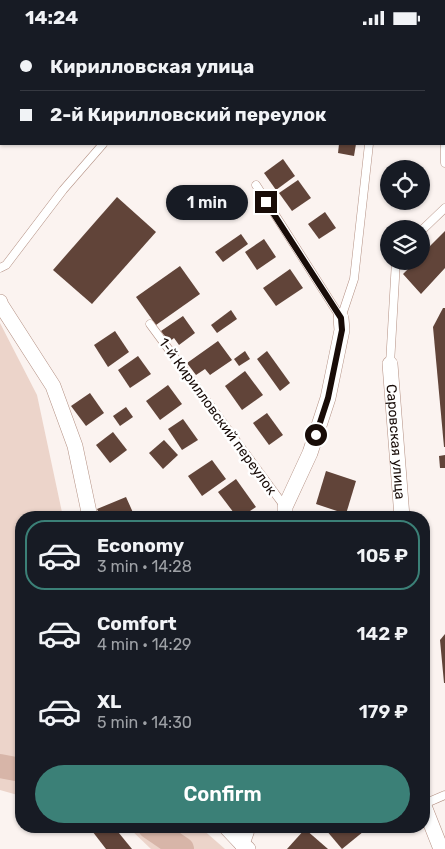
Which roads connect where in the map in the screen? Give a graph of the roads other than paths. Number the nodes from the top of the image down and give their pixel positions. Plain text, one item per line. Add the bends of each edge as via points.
1 (103, 145) edge
2 (369, 145) edge
3 (445, 145) edge
4 (445, 163) edge
5 (256, 185) dead end
6 (445, 207) edge
7 (430, 222) edge
8 (0, 268) edge
9 (395, 270) edge
10 (0, 301) edge
11 (341, 318) junction
12 (150, 324) dead end
13 (390, 364) joint
14 (89, 511) edge
15 (284, 511) edge
16 (285, 511) edge
17 (402, 511) edge
18 (445, 795) edge
19 (430, 802) edge
20 (430, 820) edge
21 (232, 833) edge
22 (247, 833) edge
23 (245, 847) edge
24 (441, 848) edge

1 - 8 lane via 63,190 6,265
2 - 11 lane via 354,279
3 - 4 lane
5 - 11 lane
6 - 7 lane
9 - 13 lane
10 - 14 street via 53,386 75,446
11 - 16 street via 342,330 328,398 310,453
12 - 15 lane, 1-й Кирилловский переулок
13 - 17 street, Саровская улица
18 - 19 lane
20 - 24 street
21 - 23 street
22 - 23 street

